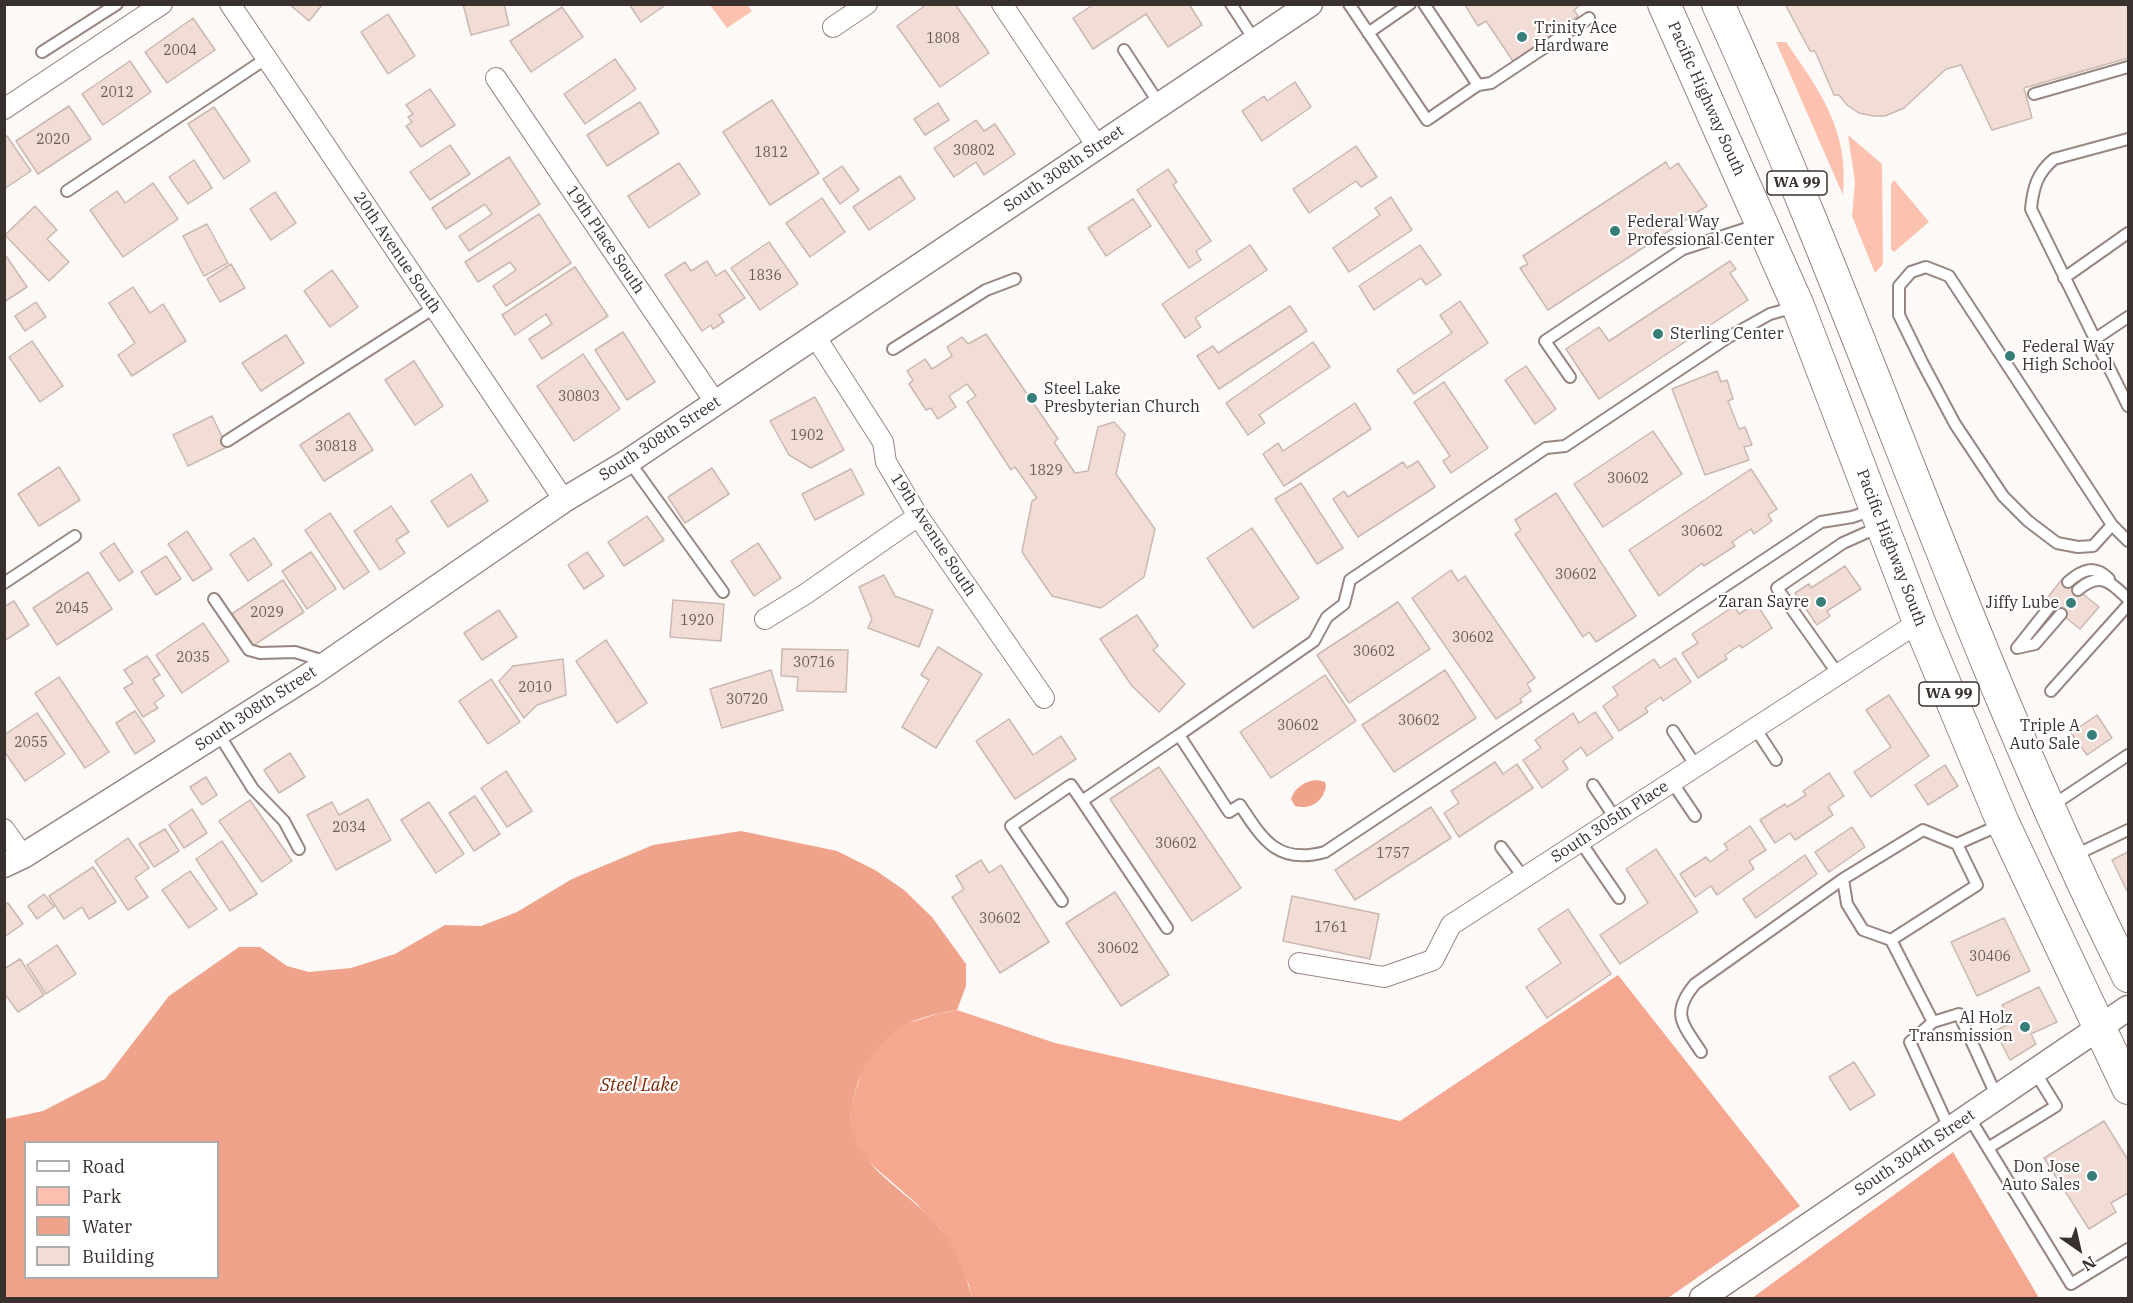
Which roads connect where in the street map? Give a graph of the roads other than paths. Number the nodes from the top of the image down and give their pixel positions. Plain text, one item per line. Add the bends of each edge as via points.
1 (117, 4) edge
2 (162, 4) edge
3 (230, 4) edge
4 (867, 4) edge
5 (1002, 4) edge
6 (1231, 4) edge
7 (1310, 4) edge
8 (1349, 4) edge
9 (1410, 4) edge
10 (1424, 4) edge
11 (1664, 4) edge
12 (1718, 4) edge
13 (1589, 18) dead end
14 (833, 27) dead end
15 (1368, 33) junction
16 (1255, 42) junction
17 (1124, 50) dead end
18 (42, 52) dead end
19 (267, 58) junction
20 (2128, 67) edge
21 (496, 78) dead end
22 (1478, 85) junction
23 (2034, 94) dead end
24 (1160, 105) junction
25 (4, 109) edge
26 (2128, 139) edge
27 (1097, 146) junction
28 (66, 191) dead end
29 (1760, 224) junction
30 (2128, 233) edge
31 (2064, 278) junction
32 (1015, 279) dead end
33 (1798, 306) junction
34 (434, 308) junction
35 (2128, 317) edge
36 (815, 336) junction
37 (2095, 339) junction
38 (893, 349) dead end
39 (1570, 377) dead end
40 (715, 402) junction
41 (2128, 402) edge
42 (227, 441) dead end
43 (628, 461) junction
44 (564, 500) junction
45 (918, 516) junction
46 (1879, 517) junction
47 (2112, 525) junction
48 (75, 536) dead end
49 (2128, 541) edge
50 (2068, 582) dead end
51 (4, 583) edge
52 (2113, 584) junction
53 (2078, 590) dead end
54 (723, 592) dead end
55 (214, 599) dead end
56 (2128, 599) edge
57 (2051, 605) dead end
58 (2128, 605) edge
59 (2061, 614) dead end
60 (765, 619) dead end
61 (1919, 622) junction
62 (328, 662) junction
63 (1838, 674) junction
64 (2051, 691) dead end
65 (1044, 698) dead end
66 (1755, 728) junction
67 (1673, 730) dead end
68 (218, 733) junction
69 (1179, 735) junction
70 (2128, 755) edge
71 (1776, 760) dead end
72 (1696, 766) junction
73 (1672, 782) junction
74 (1593, 785) dead end
75 (1082, 801) junction
76 (2050, 807) junction
77 (1695, 816) dead end
78 (1615, 818) junction
79 (2003, 823) junction
80 (4, 829) edge
81 (2128, 830) edge
82 (1580, 841) junction
83 (1957, 844) junction
84 (1501, 847) dead end
85 (299, 849) dead end
86 (2073, 856) junction
87 (14, 861) edge
88 (1524, 878) junction
89 (1843, 879) junction
90 (1619, 898) dead end
91 (1062, 901) dead end
92 (1167, 928) dead end
93 (1892, 940) junction
94 (1299, 963) dead end
95 (2128, 976) edge
96 (2128, 1008) edge
97 (1933, 1022) junction
98 (2099, 1029) junction
99 (1701, 1052) dead end
100 (2035, 1072) junction
101 (2128, 1088) edge
102 (1998, 1097) junction
103 (1959, 1124) junction
104 (1988, 1148) junction
105 (2128, 1249) edge
106 (1702, 1299) edge

1 - 18 lane
2 - 25 street
3 - 19 street, 20th Avenue South
4 - 14 street
5 - 27 street
6 - 16 lane
7 - 16 street, South 308th Street
8 - 15 lane
9 - 15 lane
10 - 22 lane
11 - 29 main road, Pacific Highway South / WA 99
12 - 76 main road, WA 99 via 1826,252
13 - 22 lane via 1491,82
15 - 22 lane via 1427,120
16 - 24 street, South 308th Street
17 - 24 lane
19 - 28 lane
19 - 34 street, 20th Avenue South
20 - 23 lane
21 - 40 street, 19th Place South
24 - 27 street, South 308th Street
26 - 31 lane via 2054,159 2036,181 2031,210
27 - 36 street, South 308th Street
29 - 33 main road, Pacific Highway South / WA 99
29 - 39 lane via 1683,249 1545,341
30 - 31 lane
31 - 37 lane
32 - 38 lane via 986,290
33 - 46 main road, Pacific Highway South / WA 99
33 - 69 lane via 1770,314 1727,338 1565,446 1546,448 1350,580 1344,604 1327,617 1314,641
34 - 42 lane
34 - 44 street, 20th Avenue South
35 - 37 lane
36 - 40 street, South 308th Street
36 - 45 street, 19th Avenue South via 883,442 886,462
37 - 41 lane
40 - 43 street, South 308th Street
43 - 44 street, South 308th Street
43 - 54 lane
44 - 62 street, South 308th Street
45 - 60 street
45 - 65 street, 19th Avenue South
46 - 61 main road, Pacific Highway South / WA 99
46 - 63 lane via 1778,588
46 - 69 lane via 1821,522 1325,852 1304,858 1284,854 1262,838 1240,805 1229,812
47 - 47 lane via 1949,276 1926,267 1911,272 1899,286 1899,315 1955,424 2003,496 2057,543 2078,548 2093,546
47 - 49 lane
48 - 51 lane
50 - 52 lane via 2079,573 2092,570 2104,574
52 - 53 lane via 2093,580
52 - 56 lane
55 - 62 lane via 249,650 295,652
57 - 59 lane via 2017,648 2034,644
58 - 64 lane
61 - 63 street, South 305th Place
61 - 79 main road, Pacific Highway South / WA 99
62 - 68 street, South 308th Street
63 - 66 street, South 305th Place
66 - 71 lane
66 - 72 street, South 305th Place
67 - 72 lane
68 - 85 lane via 253,789 284,821
68 - 87 street, South 308th Street
69 - 75 lane
70 - 76 lane
72 - 73 street, South 305th Place
73 - 77 lane
73 - 78 street, South 305th Place
74 - 78 lane
75 - 91 lane via 1071,785 1011,826
75 - 92 lane
76 - 86 main road, WA 99
78 - 82 street, South 305th Place
79 - 83 lane
79 - 98 main road, Pacific Highway South / WA 99
80 - 87 street
81 - 86 lane
82 - 88 street, South 305th Place
82 - 90 lane
83 - 89 lane via 1923,830
83 - 93 lane via 1977,885
84 - 88 lane
86 - 95 main road, WA 99
88 - 94 street, South 305th Place via 1451,925 1433,960 1384,977
89 - 93 lane via 1847,904 1863,930
89 - 99 lane via 1695,984 1681,1004 1679,1016
93 - 97 lane
96 - 98 street, South 304th Street
97 - 102 lane via 1959,1014
97 - 103 lane via 1910,1042
98 - 100 street, South 304th Street
98 - 101 main road, Pacific Highway South / WA 99
100 - 102 street, South 304th Street
100 - 104 lane via 2056,1106
102 - 103 street, South 304th Street
103 - 104 lane
103 - 106 street, South 304th Street
104 - 105 lane via 2072,1284

